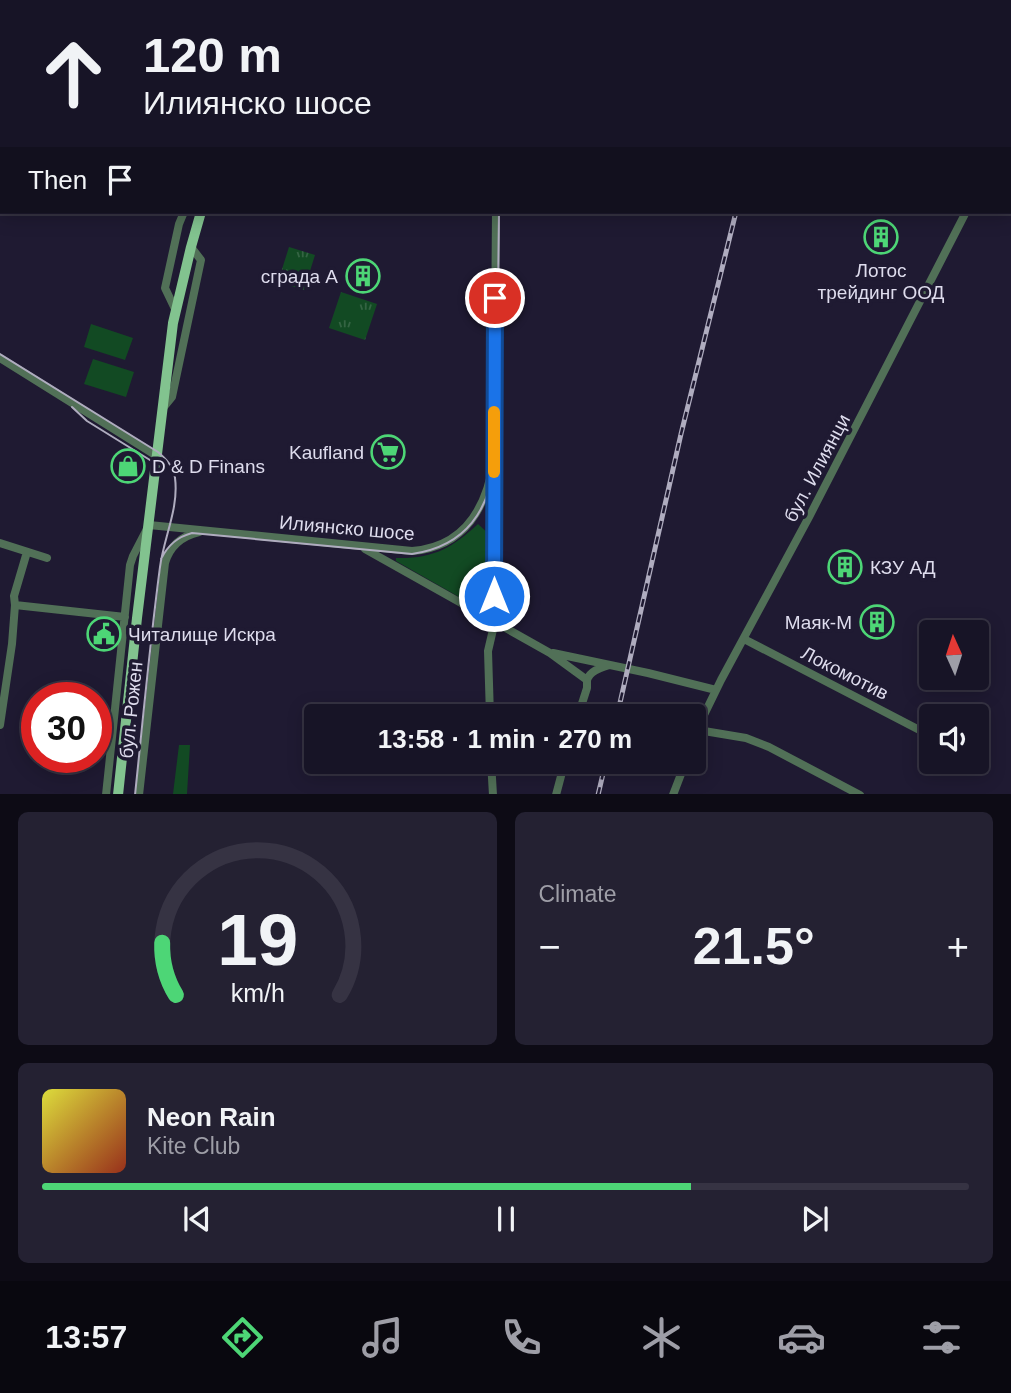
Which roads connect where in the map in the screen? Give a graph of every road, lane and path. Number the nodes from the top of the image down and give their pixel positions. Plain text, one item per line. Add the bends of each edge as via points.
1 (183, 214) edge
2 (200, 214) edge
3 (496, 214) edge
4 (965, 214) edge
5 (191, 247) junction
6 (176, 311) junction
7 (0, 358) edge
8 (163, 408) junction
9 (157, 456) junction
10 (494, 459) junction
11 (149, 525) junction
12 (209, 531) junction
13 (0, 543) edge
14 (361, 546) junction
15 (27, 552) junction
16 (47, 558) dead end
17 (15, 605) junction
18 (125, 617) junction
19 (495, 621) junction
20 (744, 639) junction
21 (550, 653) junction
22 (610, 665) junction
23 (587, 684) junction
24 (716, 690) junction
25 (490, 704) edge
26 (582, 704) edge
27 (2, 706) edge
28 (706, 712) edge
29 (0, 725) edge
30 (919, 730) edge
31 (706, 735) edge
32 (492, 774) edge
33 (561, 774) edge
34 (681, 774) edge
35 (106, 794) edge
36 (118, 794) edge
37 (139, 794) edge
38 (493, 794) edge
39 (556, 794) edge
40 (673, 794) edge
41 (860, 794) edge

1 - 6 street, бул. Рожен via 165,288
2 - 5 main road, бул. Рожен
3 - 10 street, Илиянско шосе
4 - 20 street, бул. Илиянци
5 - 6 main road, бул. Рожен
5 - 8 street, бул. Рожен via 201,260 172,397
6 - 8 main road, бул. Рожен
7 - 9 street
8 - 9 main road, бул. Рожен
9 - 11 main road, бул. Рожен
10 - 14 street, Илиянско шосе via 484,501 453,537 420,550
10 - 19 street
11 - 12 street, Илиянско шосе
11 - 18 street, бул. Рожен via 132,556
11 - 36 main road, бул. Рожен
12 - 14 street, Илиянско шосе
12 - 37 street, бул. Рожен via 179,540 165,563
13 - 15 street
14 - 19 street
15 - 16 street
15 - 17 street
17 - 18 street
17 - 27 street
18 - 35 street, бул. Рожен
19 - 21 street
19 - 25 street via 488,651
20 - 24 street, бул. Илиянци
20 - 30 street, Локомотив
21 - 22 street
21 - 23 street
22 - 23 street via 589,675
22 - 24 street
23 - 26 street
24 - 28 street, бул. Илиянци
27 - 29 street
31 - 41 street via 746,738
32 - 38 street
33 - 39 street
34 - 40 street

